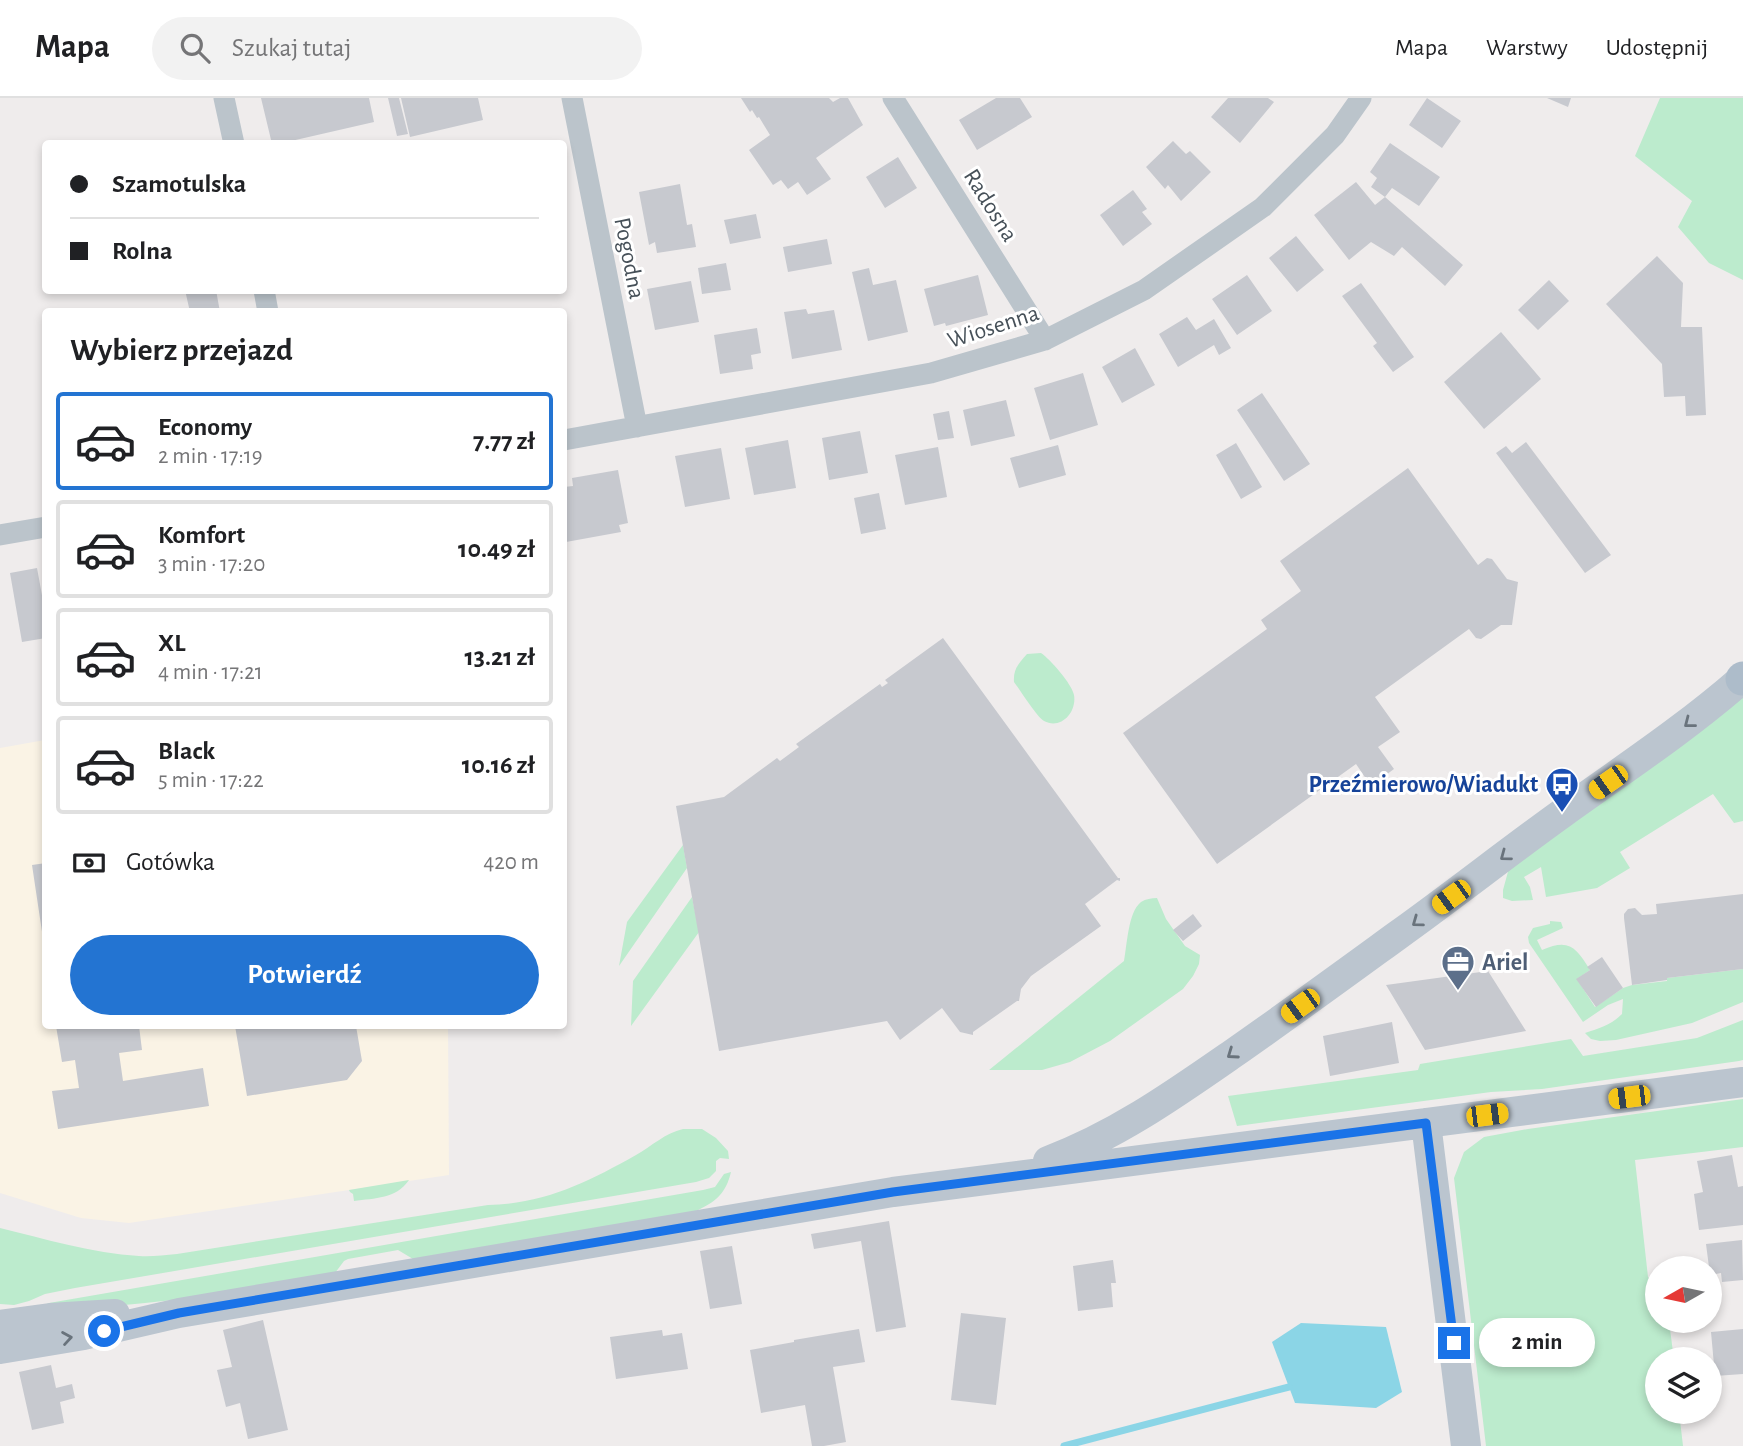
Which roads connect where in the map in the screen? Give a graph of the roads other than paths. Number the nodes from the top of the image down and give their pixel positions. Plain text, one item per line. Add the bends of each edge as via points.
1 (224, 98) edge
2 (572, 98) edge
3 (893, 98) edge
4 (1360, 98) edge
5 (233, 140) edge
6 (1045, 340) junction
7 (637, 427) junction
8 (567, 439) edge
9 (42, 528) edge
10 (0, 535) edge
11 (1743, 679) edge
12 (1743, 1082) edge
13 (1426, 1123) junction
14 (988, 1180) junction
15 (179, 1313) junction
16 (0, 1325) edge
17 (0, 1349) edge
18 (1466, 1446) edge

1 - 5 street
2 - 7 street, Pogodna
3 - 6 street, Radosna
4 - 6 street, Wiosenna via 1335,135 1263,207 1144,290
6 - 7 street, Wiosenna via 931,373
7 - 8 street, Wiosenna
9 - 10 street
11 -> 14 street via 1676,733 1165,1102 1077,1150
12 - 13 street
13 - 14 street
13 - 18 street
14 - 15 street via 850,1199
15 - 16 street via 84,1315
17 -> 15 street

